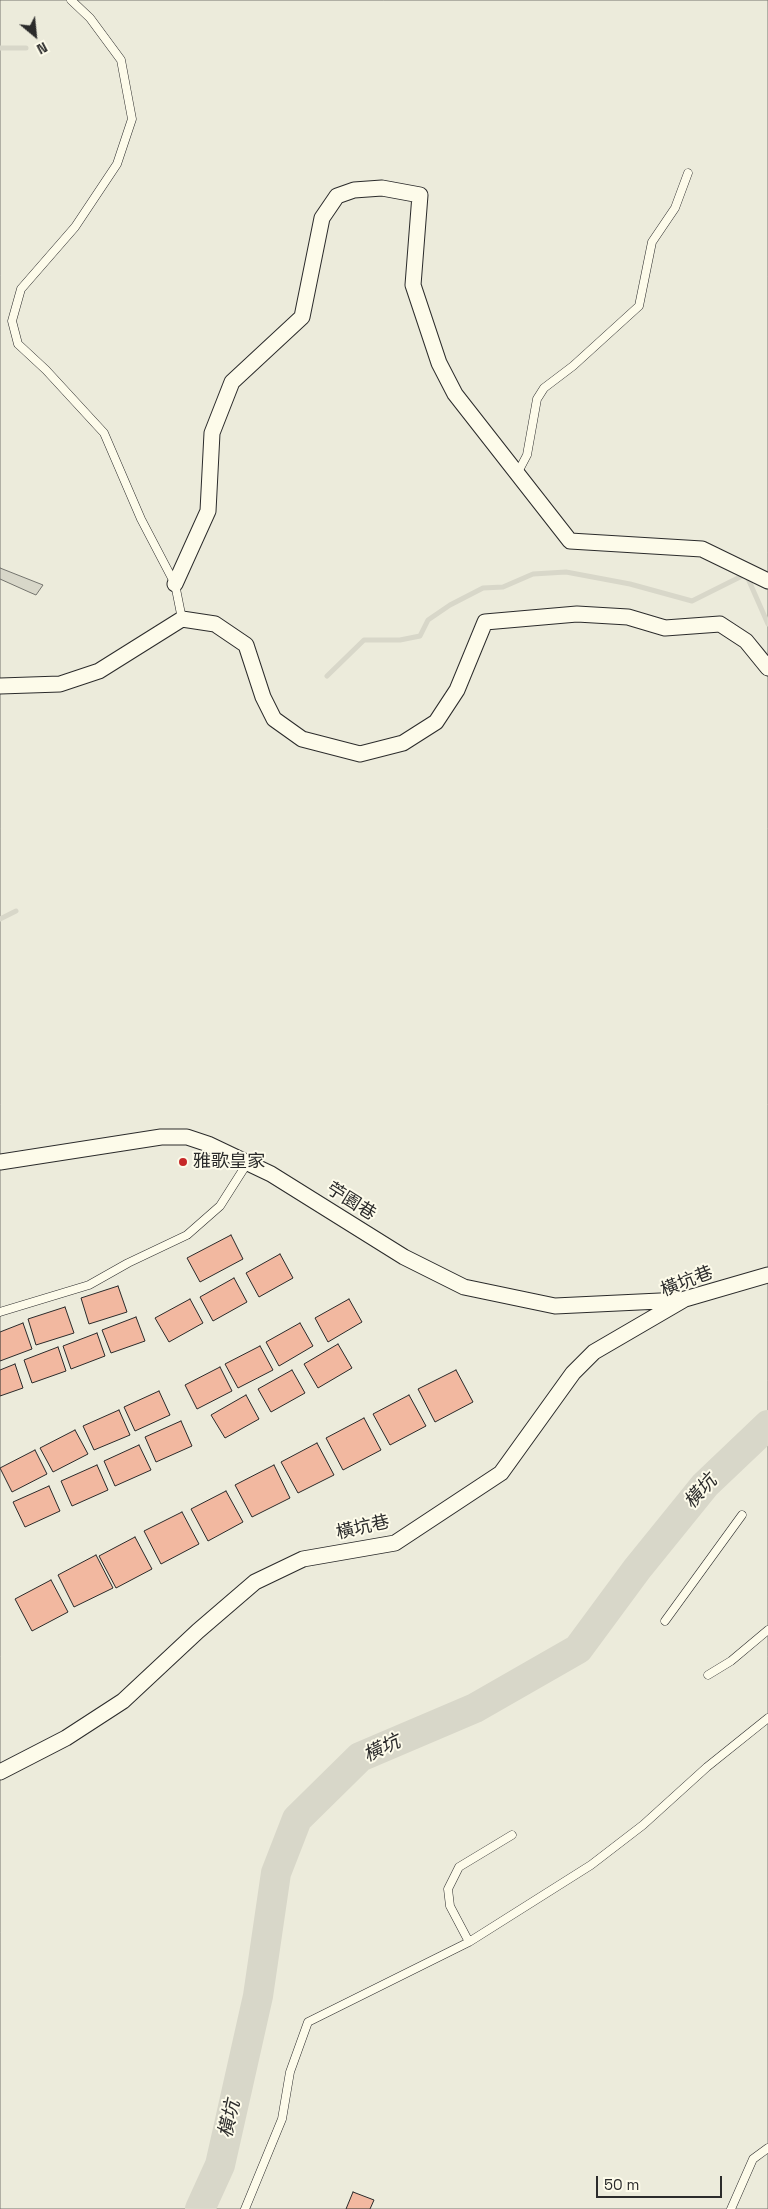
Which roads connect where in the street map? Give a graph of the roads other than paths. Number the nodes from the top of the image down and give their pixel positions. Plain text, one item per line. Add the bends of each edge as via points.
1 (71, 0) edge
2 (688, 172) dead end
3 (517, 474) junction
4 (768, 581) edge
5 (175, 584) junction
6 (182, 619) junction
7 (768, 668) edge
8 (0, 686) edge
9 (0, 1162) edge
10 (248, 1162) junction
11 (768, 1275) edge
12 (685, 1300) junction
13 (0, 1312) edge
14 (742, 1515) dead end
15 (665, 1620) dead end
16 (768, 1630) edge
17 (708, 1675) dead end
18 (768, 1718) edge
19 (0, 1772) edge
20 (512, 1835) dead end
21 (470, 1942) junction
22 (768, 2148) edge
23 (245, 2209) edge
24 (731, 2209) edge

1 - 5 lane via 90,18 121,60 132,119 117,164 75,227 21,289 12,321 18,344 104,433 141,519
2 - 3 lane via 675,208 652,242 639,306 544,388 537,399 527,455
3 - 4 street via 570,541 702,549
3 - 5 street via 455,394 439,363 413,285 420,195 382,188 354,190 337,196 322,218 302,317 232,382 212,433 208,511
5 - 6 lane
6 - 7 street via 215,624 246,645 263,698 274,719 302,739 360,754 403,743 436,722 457,690 485,622 577,614 628,617 665,628 720,624 746,641
6 - 8 street via 99,671 60,684
9 - 10 street, 苧園巷 via 161,1137 187,1137
10 - 12 street, 苧園巷 via 404,1257 464,1287 555,1306
10 - 13 lane via 220,1206 187,1235 89,1285
11 - 12 street, 橫坑巷
12 - 19 street, 橫坑巷 via 594,1352 573,1373 501,1472 460,1501 395,1543 303,1559 255,1582 123,1700 66,1738
14 - 15 lane
16 - 17 lane via 731,1661
18 - 21 lane via 591,1865
20 - 21 lane via 459,1867 448,1889 450,1906
21 - 23 lane via 308,2022 290,2072 282,2119
22 - 24 lane via 753,2159

